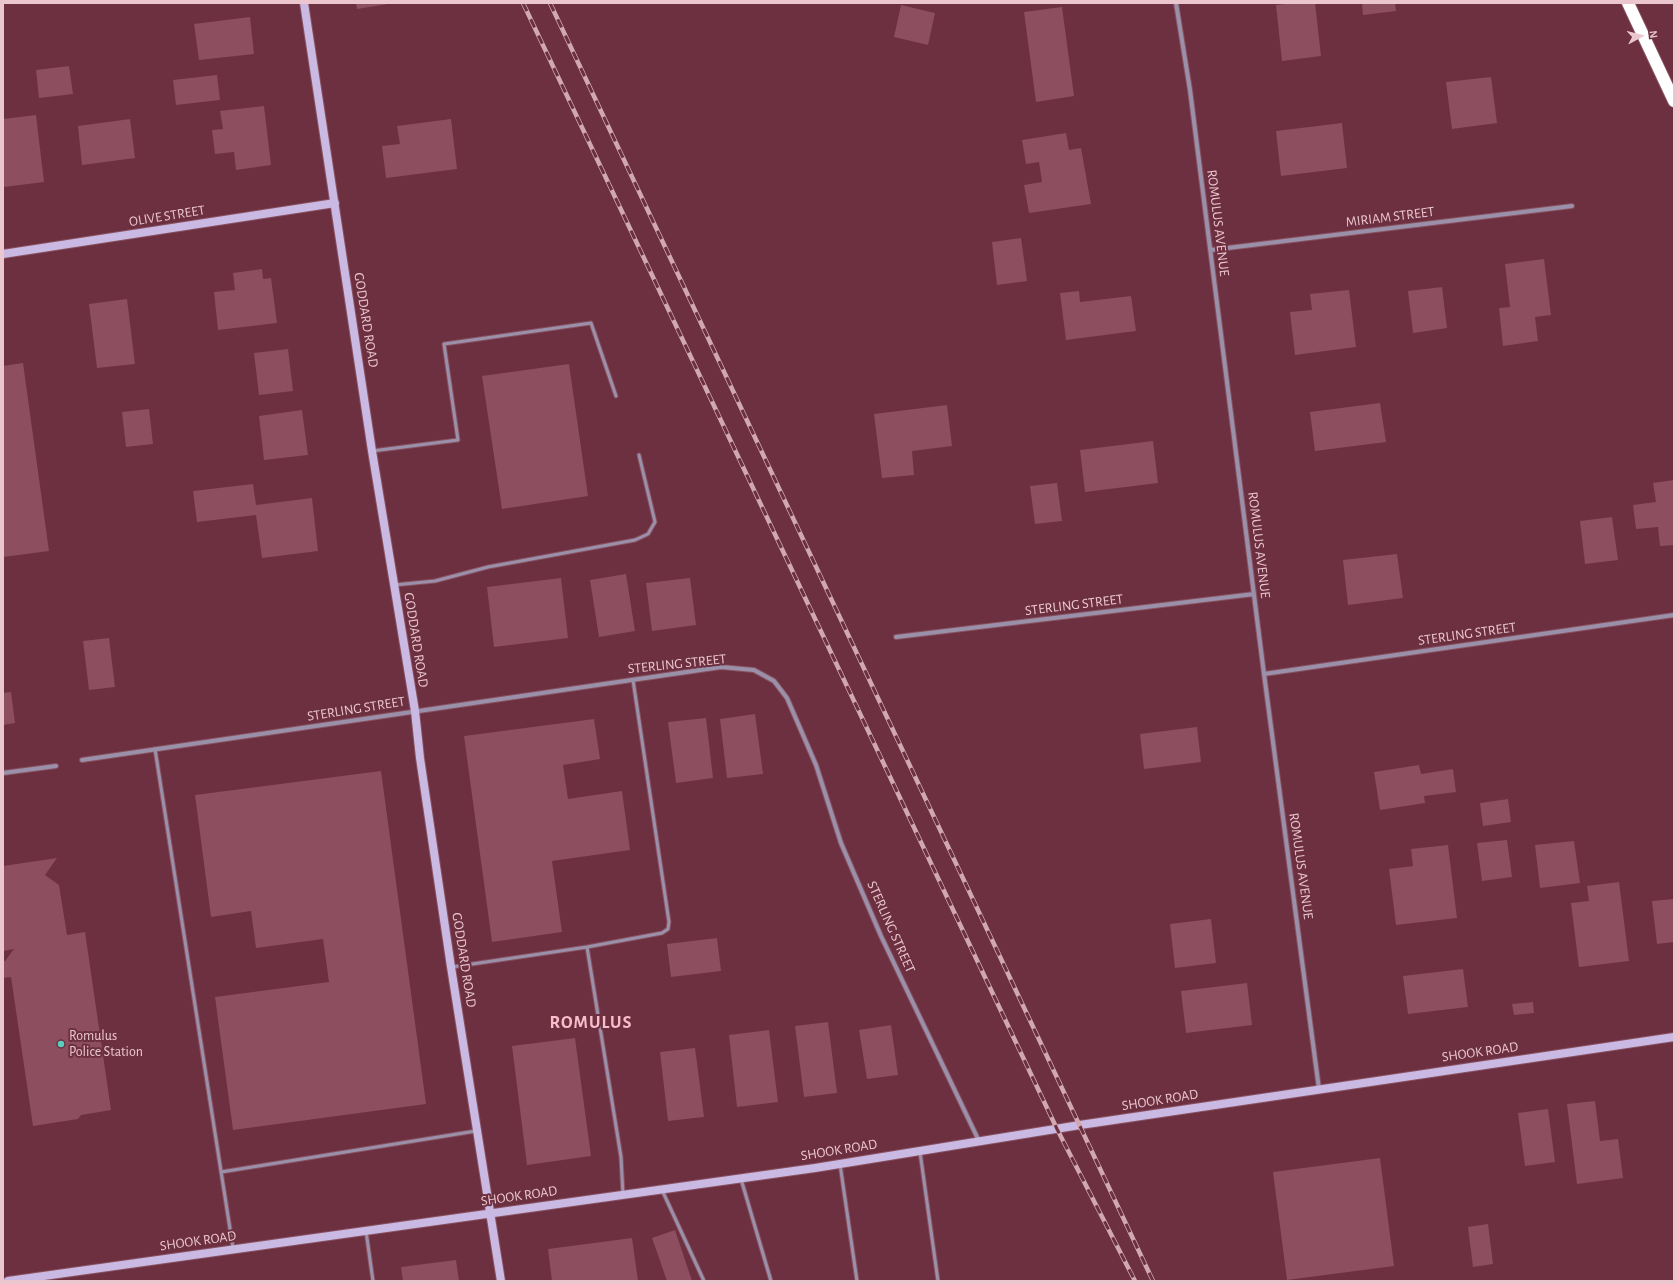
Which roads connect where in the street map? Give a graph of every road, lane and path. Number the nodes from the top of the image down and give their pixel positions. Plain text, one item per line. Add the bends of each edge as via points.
1 (304, 3) edge
2 (1176, 3) edge
3 (1628, 3) edge
4 (1674, 101) edge
5 (335, 203) junction
6 (1572, 206) dead end
7 (1211, 250) junction
8 (3, 254) edge
9 (616, 396) dead end
10 (372, 451) junction
11 (639, 455) dead end
12 (394, 585) junction
13 (1254, 594) junction
14 (1674, 615) edge
15 (896, 637) dead end
16 (1264, 674) junction
17 (633, 680) junction
18 (415, 711) junction
19 (155, 749) junction
20 (82, 760) dead end
21 (56, 766) dead end
22 (3, 774) edge
23 (588, 947) junction
24 (452, 967) junction
25 (1674, 1037) edge
26 (1319, 1089) junction
27 (477, 1130) junction
28 (979, 1141) junction
29 (919, 1150) junction
30 (840, 1164) junction
31 (221, 1172) junction
32 (741, 1178) junction
33 (662, 1189) junction
34 (623, 1195) junction
35 (490, 1213) junction
36 (366, 1231) junction
37 (233, 1250) junction
38 (8, 1281) edge
39 (373, 1281) edge
40 (501, 1281) edge
41 (704, 1281) edge
42 (771, 1281) edge
43 (857, 1281) edge
44 (938, 1281) edge

1 - 5 street, GODDARD ROAD
2 - 7 street, ROMULUS AVENUE
3 - 4 highway
5 - 8 street, OLIVE STREET
5 - 10 street, GODDARD ROAD
6 - 7 street, MIRIAM STREET
7 - 13 street, ROMULUS AVENUE
9 - 10 lane via 591,323 444,344 458,440
10 - 12 street, GODDARD ROAD
11 - 12 lane via 656,522 648,534 634,540 488,567 436,581
12 - 18 street, GODDARD ROAD
13 - 15 street, STERLING STREET
13 - 16 street, ROMULUS AVENUE
14 - 16 street, STERLING STREET
16 - 26 street, ROMULUS AVENUE
17 - 18 street, STERLING STREET
17 - 23 lane via 668,929 662,933
17 - 28 street, STERLING STREET via 721,668 754,670 774,681 786,698 816,765 842,843 881,936
18 - 19 street, STERLING STREET
18 - 24 street, GODDARD ROAD
19 - 20 street, STERLING STREET
19 - 31 lane
21 - 22 street
23 - 24 lane
23 - 34 lane via 621,1157
24 - 27 street, GODDARD ROAD
25 - 26 street, SHOOK ROAD
26 - 28 street, SHOOK ROAD
27 - 31 lane
27 - 35 street, GODDARD ROAD
28 - 29 street, SHOOK ROAD
29 - 30 street, SHOOK ROAD
29 - 44 lane
30 - 32 street, SHOOK ROAD
30 - 43 lane
31 - 37 lane
32 - 33 street, SHOOK ROAD
32 - 42 lane
33 - 34 street, SHOOK ROAD
33 - 41 lane
34 - 35 street, SHOOK ROAD
35 - 36 street, SHOOK ROAD
35 - 40 street, GODDARD ROAD
36 - 37 street, SHOOK ROAD
36 - 39 lane
37 - 38 street, SHOOK ROAD

